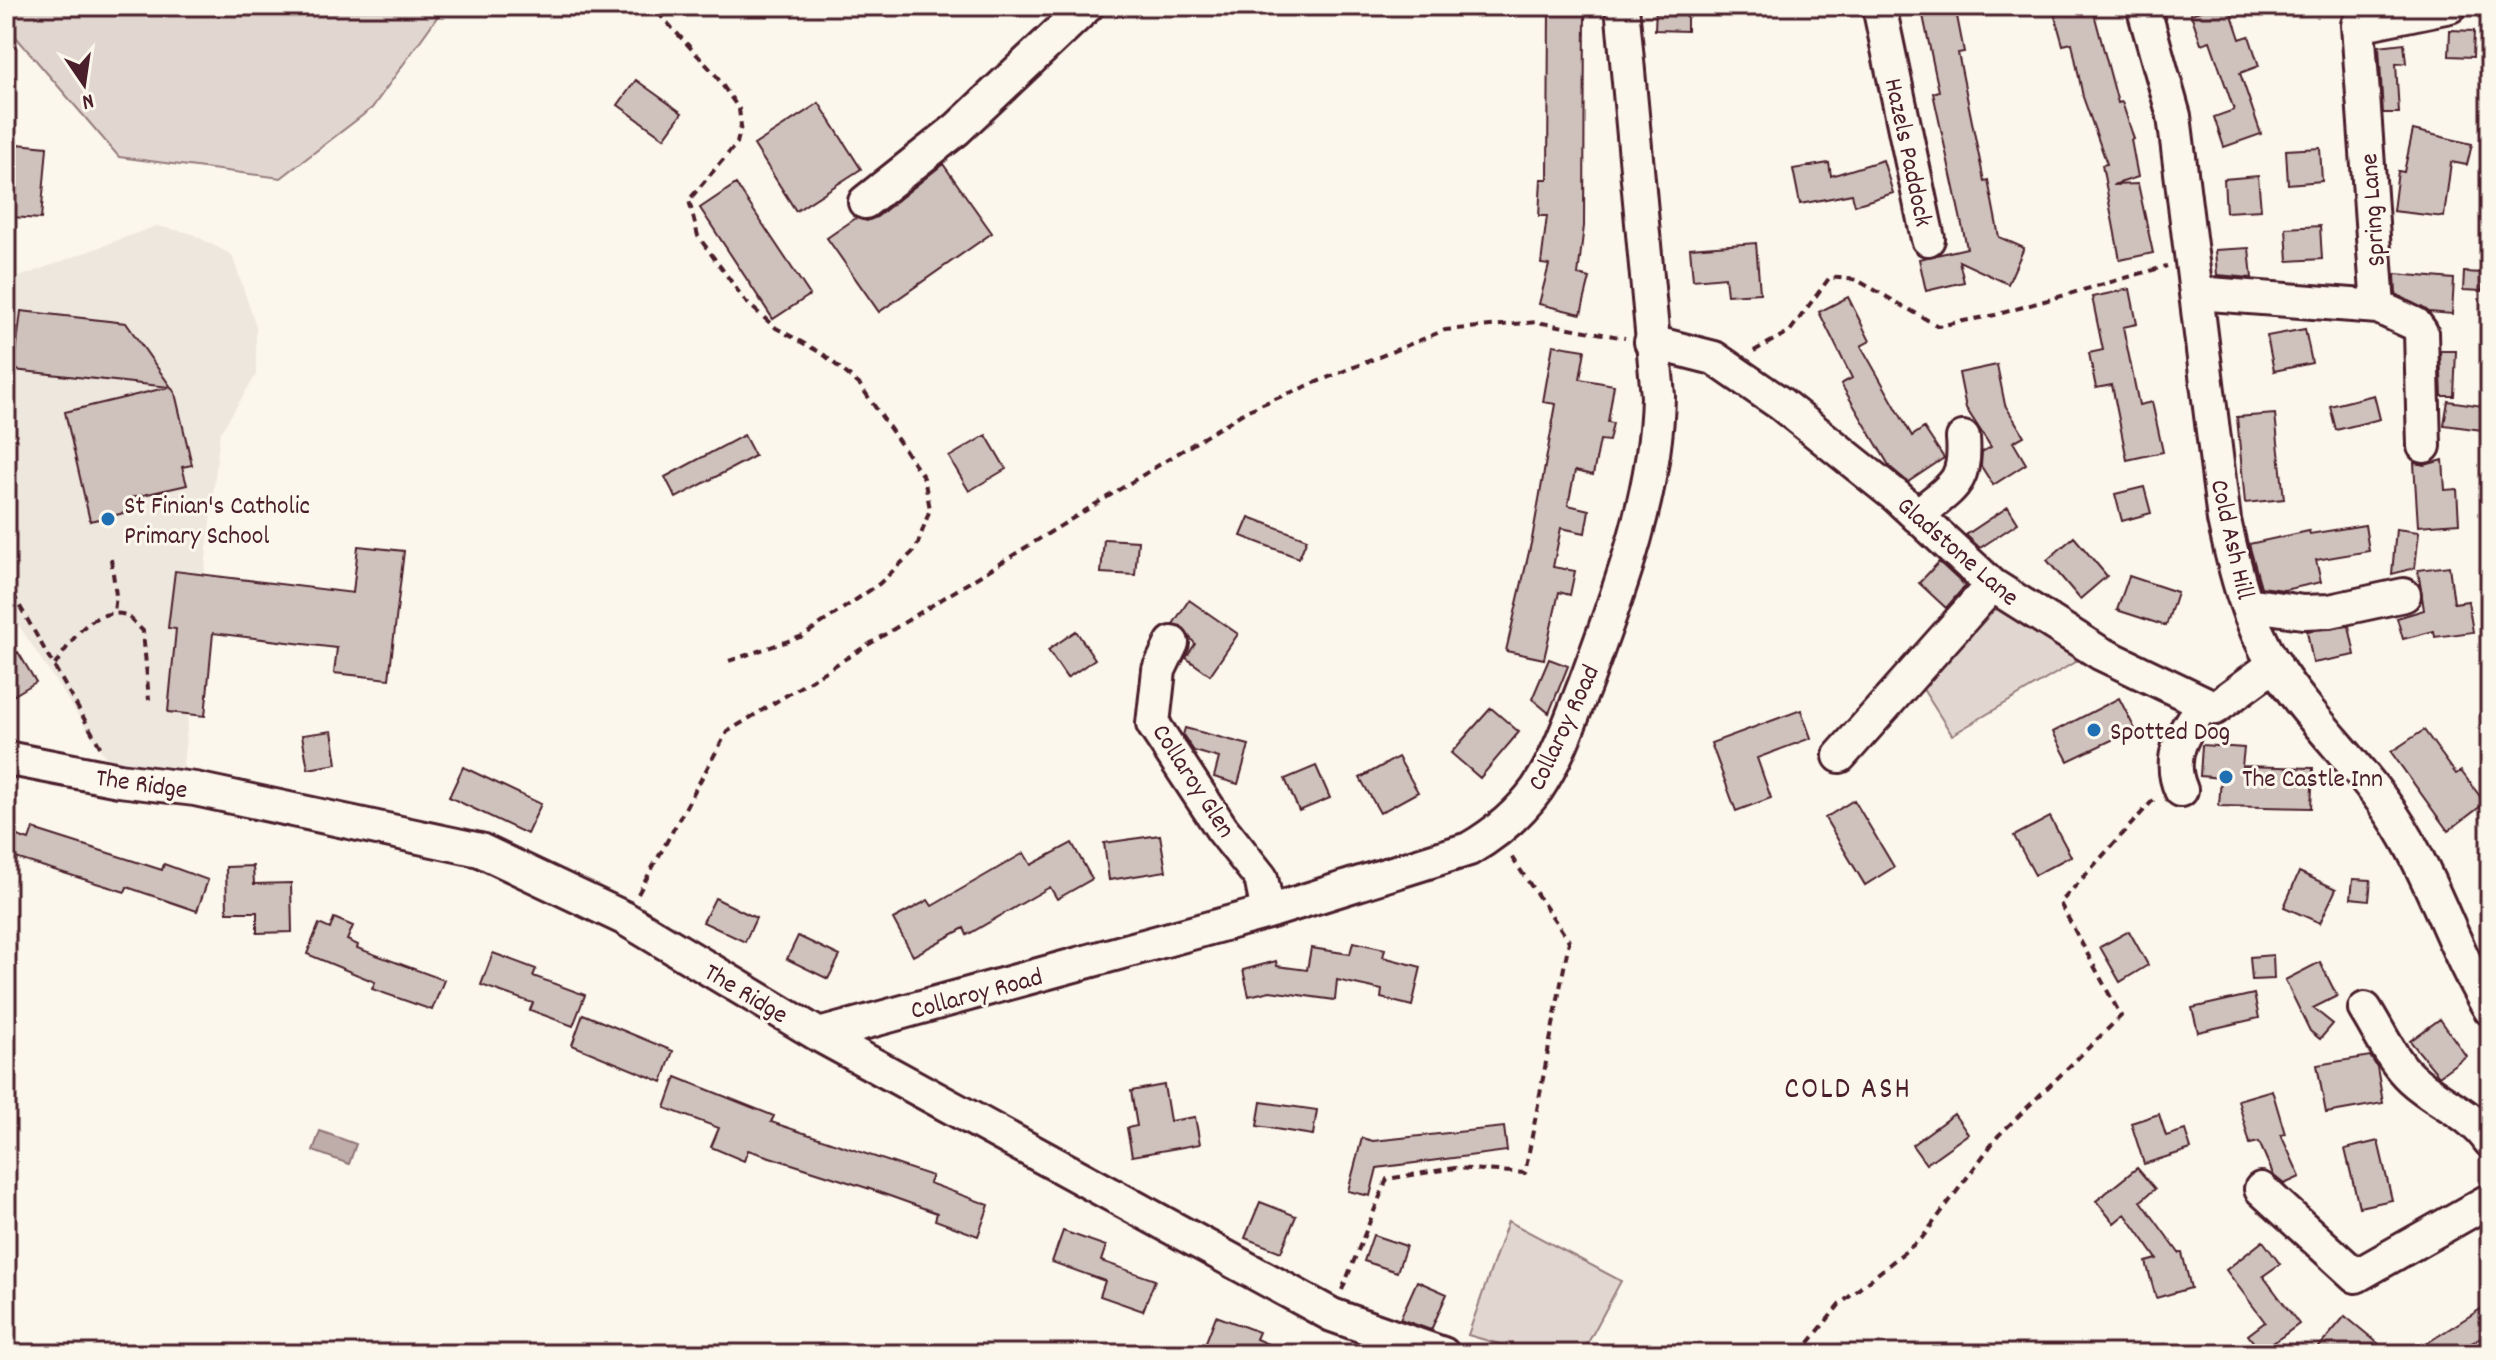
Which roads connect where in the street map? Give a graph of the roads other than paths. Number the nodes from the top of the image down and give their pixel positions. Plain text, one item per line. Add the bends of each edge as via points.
1 (1087, 6) edge
2 (1622, 6) edge
3 (1879, 6) edge
4 (2143, 6) edge
5 (2450, 6) edge
6 (865, 202) dead end
7 (1928, 239) dead end
8 (2197, 293) junction
9 (2378, 307) junction
10 (1651, 342) junction
11 (1963, 438) dead end
12 (2424, 446) dead end
13 (1917, 516) junction
14 (1992, 585) junction
15 (2404, 595) dead end
16 (2247, 604) junction
17 (1172, 643) dead end
18 (2275, 664) junction
19 (2204, 703) junction
20 (1840, 756) dead end
21 (6, 758) edge
22 (2178, 783) road end
23 (1268, 912) junction
24 (2365, 1009) dead end
25 (2490, 1009) edge
26 (819, 1035) junction
27 (2490, 1141) edge
28 (2261, 1189) dead end
29 (2490, 1200) edge
30 (1400, 1347) edge
31 (1443, 1354) edge

1 - 6 street via 957,129
2 - 10 street, Collaroy Road
3 - 7 street, Hazels Paddock
4 - 8 street, Cold Ash Hill via 2174,116
5 - 9 street, Spring Lane via 2358,25
8 - 9 street, Spring Lane
8 - 16 street, Cold Ash Hill via 2224,520
9 - 12 street via 2421,332
10 - 13 street, Gladstone Lane via 1725,365
10 - 23 street, Collaroy Road via 1658,396 1649,483 1608,621 1569,726 1539,787 1496,834 1469,849
11 - 13 street via 1965,466 1959,479
13 - 14 street, Gladstone Lane
14 - 19 street, Gladstone Lane via 2100,653
14 - 20 street
15 - 16 street via 2303,612
16 - 18 street, Cold Ash Hill
17 - 23 street, Collaroy Glen via 1159,670 1153,724 1261,878
18 - 19 street via 2215,708
18 - 25 street, Cold Ash Hill via 2384,801
19 - 22 street via 2180,737
21 - 26 street, The Ridge via 195,789 480,850 624,918
23 - 26 street, Collaroy Road
24 - 27 street via 2408,1076 2463,1111
26 - 30 street, The Ridge
28 - 29 street via 2356,1276
30 - 31 street, The Ridge

